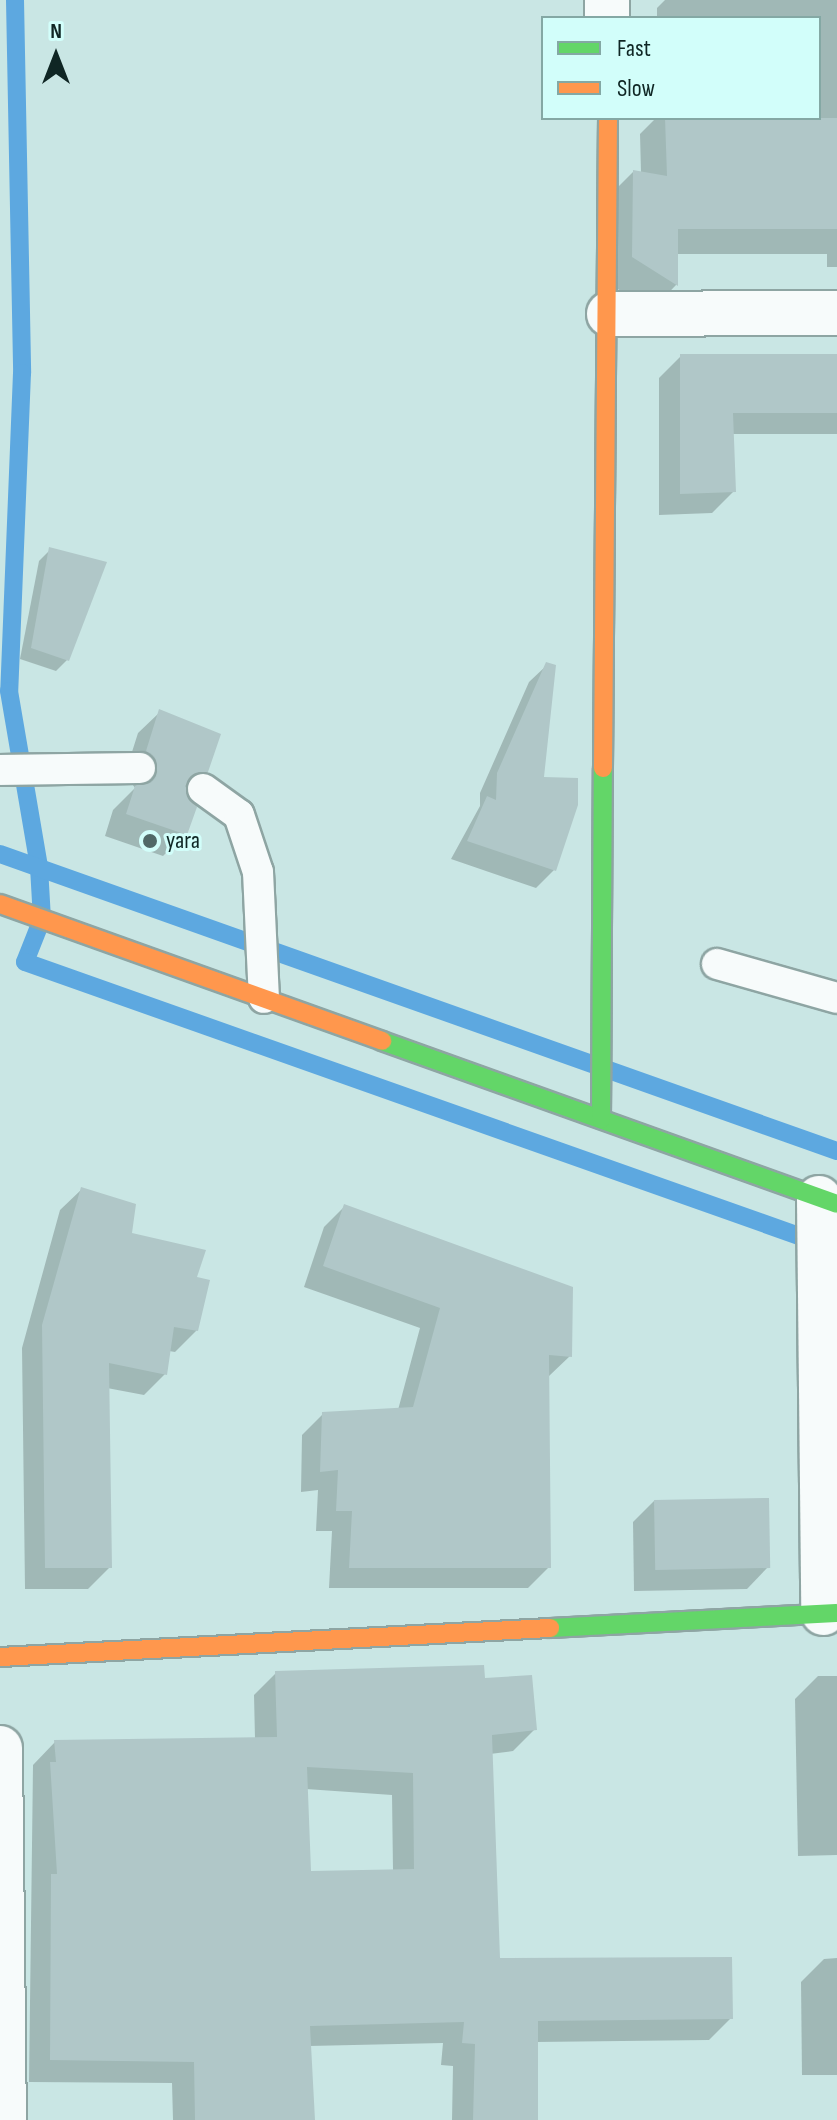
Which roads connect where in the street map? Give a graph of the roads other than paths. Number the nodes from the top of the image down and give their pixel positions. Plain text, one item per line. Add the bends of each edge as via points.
1 (608, 120) edge
2 (837, 313) edge
3 (609, 314) junction
4 (140, 768) dead end
5 (0, 770) edge
6 (203, 789) dead end
7 (0, 904) edge
8 (717, 964) dead end
9 (264, 998) junction
10 (837, 998) edge
11 (601, 1119) junction
12 (828, 1201) edge
13 (830, 1613) edge
14 (0, 1657) edge
15 (0, 1748) edge
16 (2, 2016) edge
17 (4, 2120) edge

1 - 3 street
2 - 3 street
3 - 11 street
4 - 5 lane
6 - 9 lane via 239,815 258,872
7 - 9 street
8 - 10 lane
9 - 11 street
11 - 12 street
12 - 13 street
13 - 14 street
15 - 16 street
16 - 17 street

